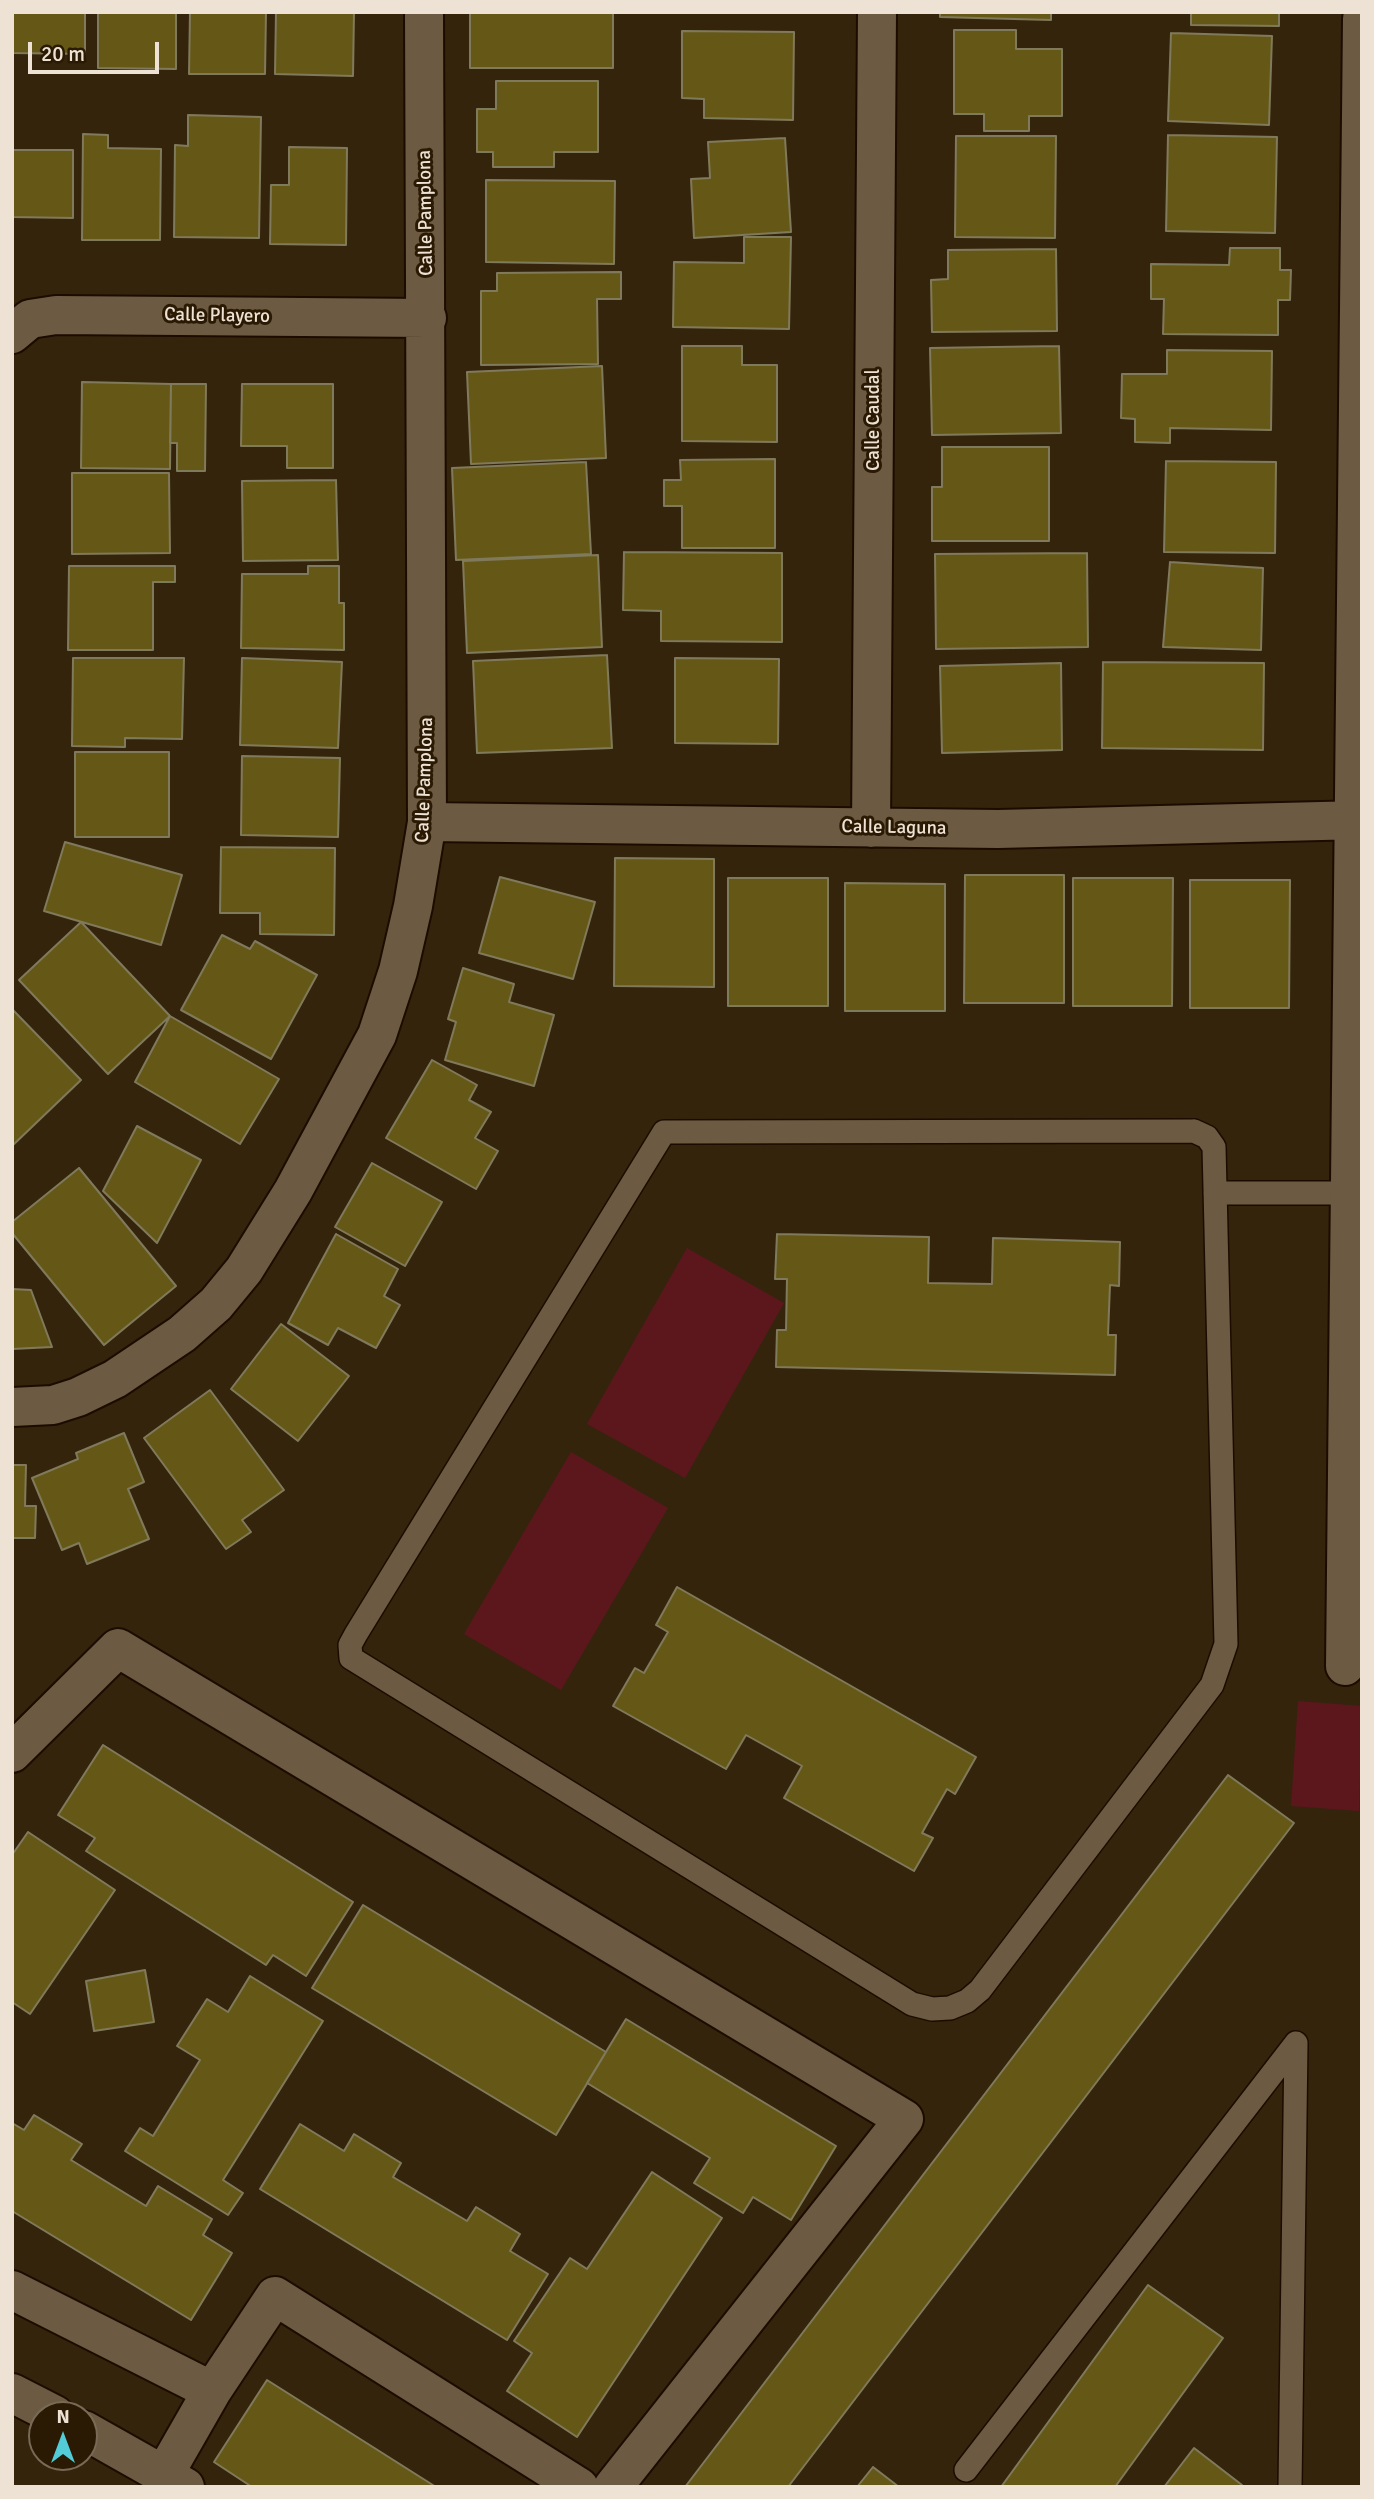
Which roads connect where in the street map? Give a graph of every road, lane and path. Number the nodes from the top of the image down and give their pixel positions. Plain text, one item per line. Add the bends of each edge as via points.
1 (424, 12) edge
2 (877, 12) edge
3 (1362, 19) edge
4 (427, 318) junction
5 (12, 334) edge
6 (1358, 820) edge
7 (427, 822) junction
8 (871, 828) junction
9 (1215, 1193) junction
10 (1350, 1193) junction
11 (12, 1407) edge
12 (1345, 1666) dead end
13 (12, 1753) edge
14 (12, 2290) edge
15 (212, 2391) junction
16 (12, 2393) edge
17 (28, 2401) edge
18 (98, 2438) edge
19 (966, 2470) dead end
20 (175, 2480) edge
21 (579, 2487) edge
22 (613, 2487) edge
23 (1290, 2487) edge

1 - 4 street, Calle Pamplona
2 - 8 street, Calle Caudal
3 - 6 street
4 - 5 street, Calle Playero via 56,315 30,319
4 - 7 street, Calle Pamplona
6 - 8 street, Calle Laguna
6 - 10 street
7 - 8 street, Calle Laguna
7 - 11 street, Calle Pamplona via 398,971 377,1035 293,1191 244,1270 216,1304 181,1334 115,1379 53,1405
9 - 9 lane via 1214,1147 1194,1130 664,1132 361,1625 350,1645 351,1658 912,2004 932,2009 967,2001 980,1990 1203,1696 1220,1666 1226,1644
9 - 10 lane
10 - 12 street
13 - 22 street via 118,1648 904,2119
14 - 15 street
15 - 20 street
15 - 21 street via 275,2296
16 - 17 street
18 - 20 street
19 - 23 lane via 1296,2043

